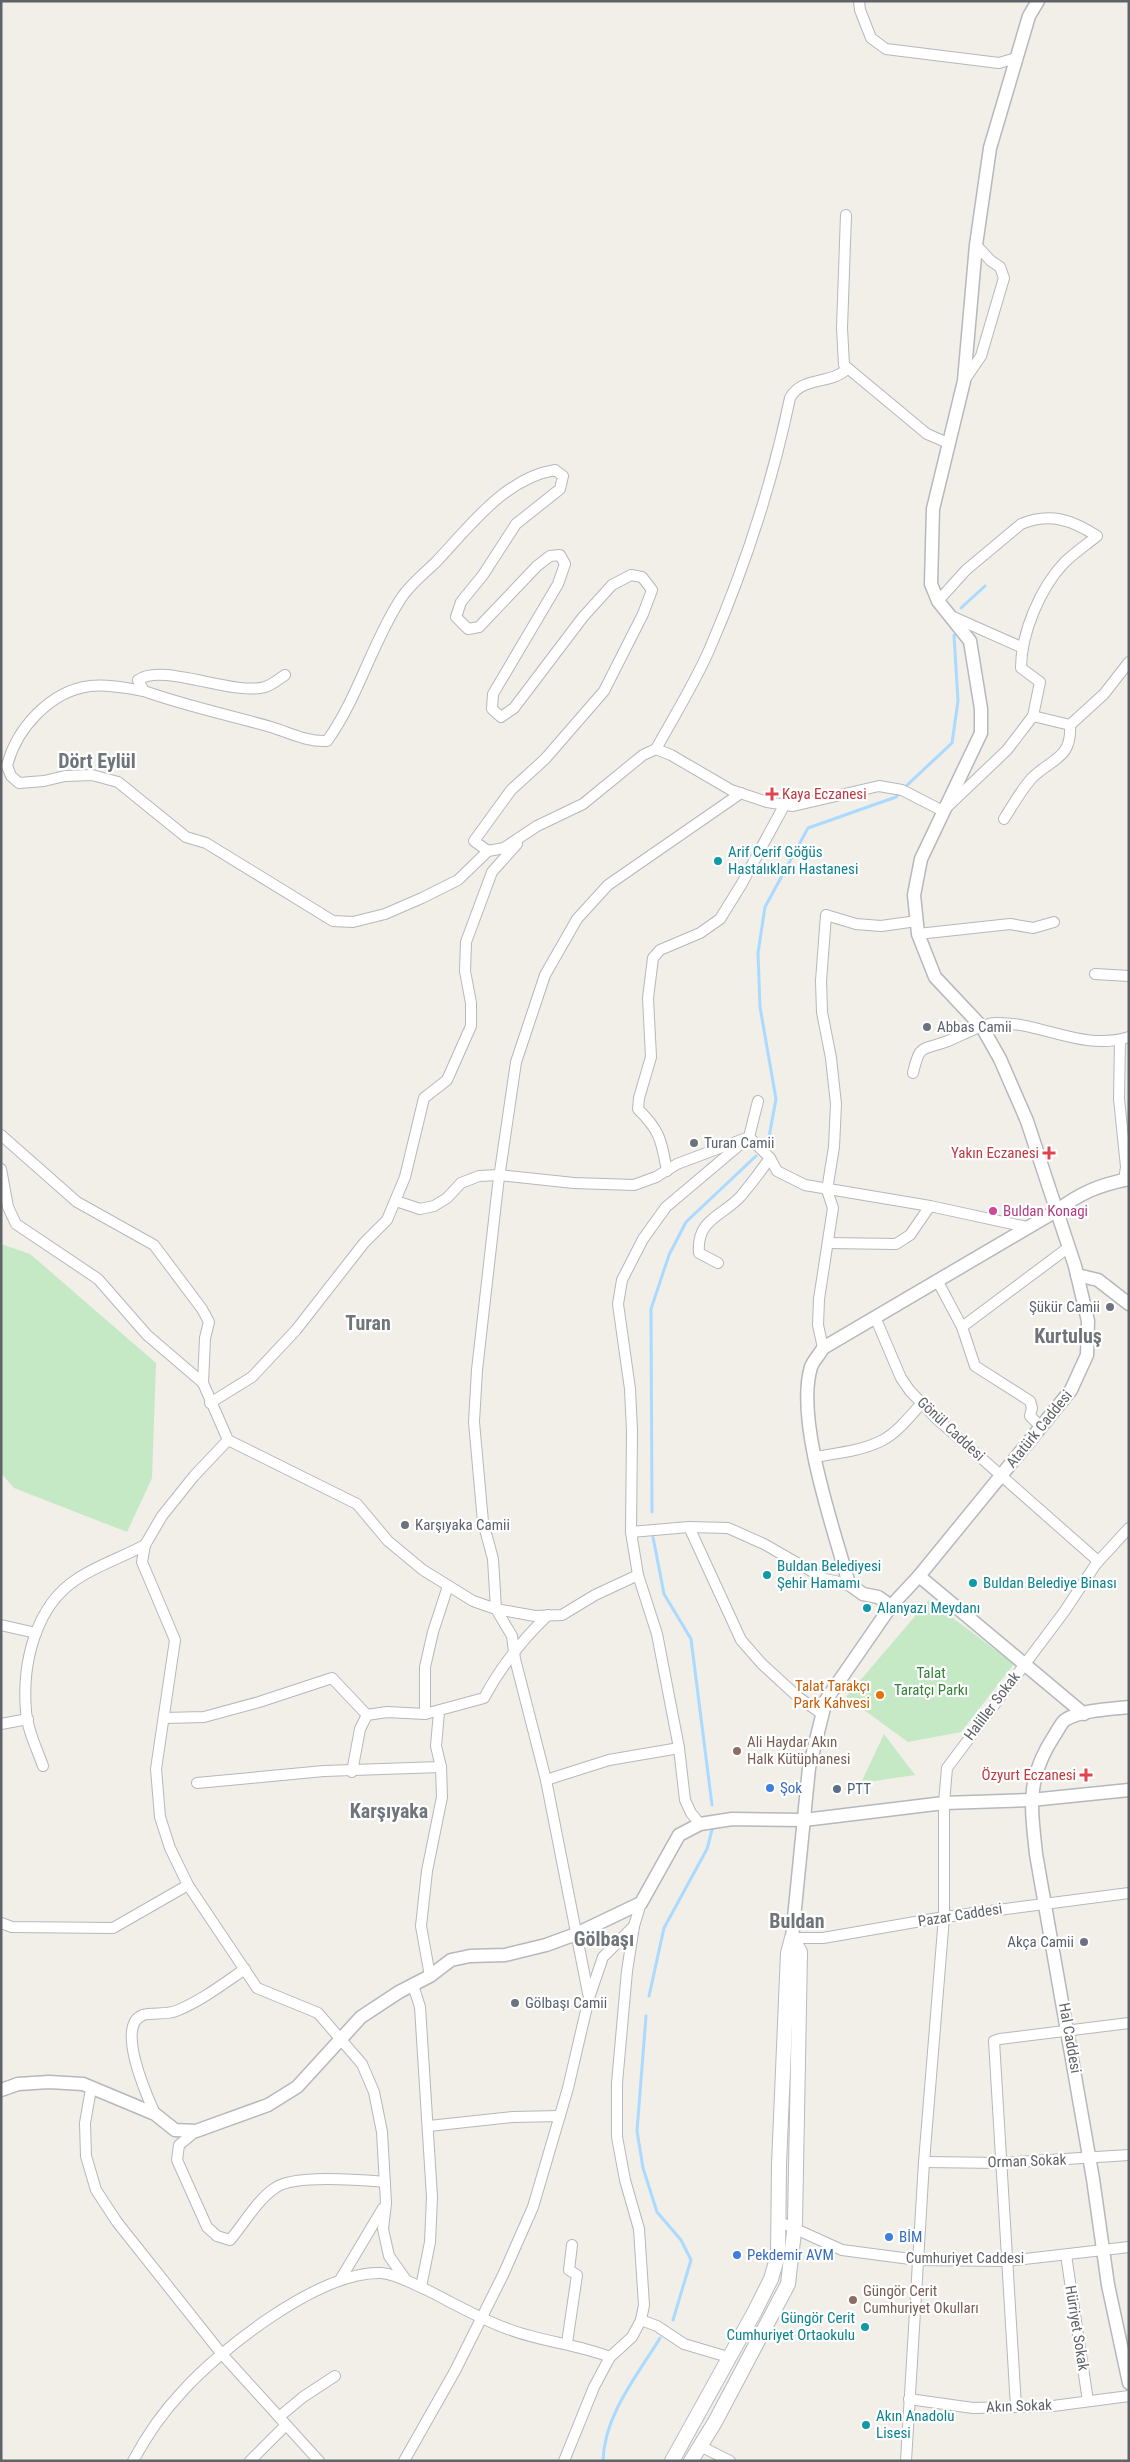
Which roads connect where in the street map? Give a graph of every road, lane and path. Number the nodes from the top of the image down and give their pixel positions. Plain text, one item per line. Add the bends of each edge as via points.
1 (860, 1) edge
2 (1038, 1) edge
3 (1016, 58) junction
4 (846, 215) dead end
5 (976, 245) junction
6 (847, 369) junction
7 (964, 381) junction
8 (948, 443) junction
9 (938, 601) junction
10 (951, 616) junction
11 (1021, 647) junction
12 (1129, 662) edge
13 (285, 675) dead end
14 (144, 691) junction
15 (1033, 716) junction
16 (1070, 726) junction
17 (656, 749) junction
18 (4, 763) edge
19 (741, 793) junction
20 (784, 804) junction
21 (943, 811) junction
22 (1004, 819) dead end
23 (528, 832) junction
24 (488, 851) junction
25 (917, 921) junction
26 (1054, 922) dead end
27 (918, 934) junction
28 (1096, 974) dead end
29 (1129, 976) edge
30 (982, 1027) junction
31 (1125, 1038) edge
32 (913, 1073) dead end
33 (758, 1100) dead end
34 (1, 1135) edge
35 (749, 1137) junction
36 (770, 1158) junction
37 (1, 1169) edge
38 (667, 1170) junction
39 (499, 1175) junction
40 (1126, 1180) edge
41 (827, 1190) junction
42 (396, 1201) junction
43 (930, 1206) junction
44 (1058, 1214) junction
45 (1027, 1227) junction
46 (828, 1243) junction
47 (1069, 1247) junction
48 (718, 1263) dead end
49 (1077, 1275) junction
50 (937, 1280) junction
51 (1129, 1304) edge
52 (874, 1317) junction
53 (962, 1327) junction
54 (824, 1348) junction
55 (203, 1383) junction
56 (210, 1403) junction
57 (922, 1404) junction
58 (1041, 1427) junction
59 (228, 1440) junction
60 (816, 1457) junction
61 (1002, 1475) junction
62 (689, 1527) junction
63 (1129, 1528) edge
64 (631, 1532) junction
65 (145, 1545) junction
66 (1098, 1561) junction
67 (638, 1575) junction
68 (919, 1576) junction
69 (849, 1584) junction
70 (448, 1586) junction
71 (891, 1606) junction
72 (496, 1609) junction
73 (548, 1615) junction
74 (1, 1625) edge
75 (36, 1633) junction
76 (514, 1652) junction
77 (1023, 1664) junction
78 (1129, 1707) edge
79 (439, 1712) junction
80 (425, 1714) junction
81 (822, 1714) junction
82 (1084, 1714) junction
83 (367, 1715) junction
84 (164, 1718) junction
85 (28, 1719) junction
86 (1, 1724) edge
87 (679, 1748) junction
88 (43, 1766) dead end
89 (441, 1767) junction
90 (352, 1772) junction
91 (546, 1780) junction
92 (197, 1783) dead end
93 (1129, 1790) edge
94 (1031, 1800) junction
95 (944, 1803) junction
96 (804, 1820) junction
97 (700, 1824) junction
98 (188, 1885) junction
99 (1129, 1893) edge
100 (641, 1903) junction
101 (1046, 1903) junction
102 (944, 1917) junction
103 (1, 1923) edge
104 (634, 1926) junction
105 (576, 1934) junction
106 (792, 1938) junction
107 (245, 1969) junction
108 (430, 1976) junction
109 (413, 1985) junction
110 (589, 1998) junction
111 (1129, 2023) edge
112 (1069, 2032) junction
113 (340, 2038) junction
114 (92, 2088) junction
115 (1, 2090) edge
116 (155, 2114) junction
117 (560, 2116) junction
118 (429, 2126) junction
119 (196, 2131) junction
120 (1129, 2155) edge
121 (1090, 2159) junction
122 (924, 2162) junction
123 (1002, 2163) junction
124 (385, 2182) junction
125 (386, 2203) junction
126 (778, 2221) junction
127 (794, 2230) junction
128 (572, 2245) dead end
129 (1129, 2247) edge
130 (1103, 2250) junction
131 (1066, 2255) junction
132 (918, 2260) junction
133 (1007, 2262) junction
134 (340, 2280) junction
135 (406, 2280) junction
136 (421, 2287) junction
137 (482, 2317) junction
138 (642, 2320) junction
139 (568, 2343) junction
140 (221, 2353) junction
141 (610, 2357) junction
142 (728, 2357) junction
143 (335, 2376) dead end
144 (1129, 2383) edge
145 (1129, 2396) edge
146 (909, 2399) junction
147 (1088, 2402) junction
148 (1016, 2407) junction
149 (283, 2421) junction
150 (700, 2446) junction
151 (133, 2461) edge
152 (250, 2461) edge
153 (319, 2461) edge
154 (404, 2461) edge
155 (564, 2461) edge
156 (672, 2461) edge
157 (691, 2461) edge
158 (730, 2461) edge
159 (906, 2461) edge

1 - 3 street via 860,10 871,38 886,49 999,63
2 - 3 street via 1029,16
3 - 5 street via 990,148
4 - 6 street via 842,357
5 - 7 street
5 - 7 street via 1000,267 1004,278 981,356
6 - 8 street via 927,434
6 - 17 street via 835,377 802,385 790,398 767,497 751,543 710,650
7 - 8 street
8 - 9 street via 933,509 931,584
9 - 10 street, Atatürk Caddesi
9 - 11 street via 966,570 1021,524 1053,518 1069,520 1084,527 1097,536 1064,563 1045,587
10 - 11 street
10 - 21 street, Atatürk Caddesi via 970,641 981,733
11 - 15 street via 1021,668 1040,682
12 - 16 street via 1104,694
13 - 14 street via 265,687 240,688 145,675 138,680
14 - 18 street via 89,686 60,696 35,714
14 - 24 street via 315,742 327,741 344,718 369,657 401,598 496,498 541,472 555,470 563,476 560,489 516,524 461,602 456,617 468,629 479,627 550,556 560,555 565,564 558,584 493,694 492,709 501,717 514,708 583,617 612,585 631,575 642,577 652,590 604,692 545,758 511,790 474,841
15 - 16 street
15 - 21 street via 1007,750
16 - 22 street via 1069,747 1034,776
17 - 19 street
17 - 23 street via 643,755 583,804
18 - 24 street via 18,783 92,775 118,782 186,837 206,842 333,921 353,922 377,916 422,898 458,880
19 - 20 street
19 - 39 street via 608,884 577,918 545,975 516,1062
20 - 21 street via 793,806 879,786 902,790
20 - 38 street via 720,920 700,933 660,950 653,958 648,998 652,1058 638,1109 654,1125 661,1139
21 - 25 street, Atatürk Caddesi via 921,859 914,895
23 - 24 street via 504,848
23 - 42 street via 492,872 466,942 465,971 471,1026 447,1080 424,1098
25 - 27 street, Atatürk Caddesi
25 - 41 street via 881,926 856,924 826,915 822,1012 836,1104
26 - 27 street via 1033,928 1010,924
27 - 30 street, Atatürk Caddesi via 935,977
28 - 29 street
30 - 31 street via 992,1023 1032,1027 1078,1041
30 - 32 street via 922,1048
30 - 44 street, Atatürk Caddesi via 1027,1121
31 - 40 street via 1119,1099
33 - 35 street
34 - 55 street via 77,1202 154,1245 209,1322
35 - 36 street
35 - 38 street
35 - 64 street via 666,1207 643,1239 622,1280 618,1304 630,1398
36 - 41 street via 777,1171 805,1185
36 - 48 street via 739,1197 710,1220 698,1240 699,1253
37 - 55 street via 8,1207 16,1224 98,1279 147,1335
38 - 39 street via 634,1185
39 - 42 street via 479,1176 461,1183 434,1206 420,1209
39 - 72 street via 474,1422 483,1522 493,1559
40 - 44 street via 1099,1185 1077,1196
41 - 43 street
41 - 46 street via 833,1208
42 - 56 street via 387,1220 364,1243 290,1337 252,1377
43 - 45 street
43 - 46 street via 910,1235 896,1244
44 - 45 street
44 - 47 street, Atatürk Caddesi
45 - 50 street
46 - 54 street via 818,1325
47 - 49 street, Atatürk Caddesi
47 - 53 street
49 - 51 street via 1098,1280
49 - 58 street, Atatürk Caddesi via 1088,1321 1087,1355 1071,1390
50 - 52 street
50 - 53 street
52 - 54 street
52 - 57 street, Gönül Caddesi via 901,1378
53 - 58 street via 975,1366 1030,1400 1030,1416
54 - 60 street via 811,1366 808,1395 808,1424
55 - 56 street
56 - 59 street
57 - 60 street via 883,1440 861,1449
57 - 61 street, Gönül Caddesi
58 - 61 street, Atatürk Caddesi
59 - 65 street via 162,1516
59 - 70 street via 357,1504 388,1541
60 - 69 street
61 - 66 street, Gönül Caddesi
61 - 68 street, Atatürk Caddesi
62 - 64 street
62 - 69 street via 728,1528 826,1579
62 - 81 street via 741,1640 798,1697
63 - 66 street, Haliller Sokak
64 - 67 street
65 - 75 street via 77,1579 58,1594
65 - 84 street via 142,1562 175,1640
66 - 77 street, Haliller Sokak via 1064,1612
67 - 73 street via 562,1614
67 - 87 street via 657,1634
68 - 71 street, Atatürk Caddesi
68 - 77 street
69 - 71 street
70 - 72 street via 473,1601
70 - 80 street via 425,1667
71 - 81 street, Atatürk Caddesi via 826,1700
72 - 73 street
72 - 76 street via 512,1636
73 - 76 street
74 - 75 street
75 - 85 street via 28,1659
76 - 79 street via 498,1670 484,1698
76 - 91 street
77 - 82 street
77 - 95 street, Haliller Sokak via 952,1759 947,1768
78 - 82 street, Hal Caddesi
79 - 80 street
79 - 89 street via 436,1746
80 - 83 street via 386,1712
81 - 96 street, Atatürk Caddesi via 809,1768
82 - 94 street, Hal Caddesi via 1065,1721 1048,1746 1036,1772
83 - 84 street via 332,1678 204,1717
83 - 90 street via 360,1729
84 - 98 street via 156,1769 160,1817 170,1848
85 - 86 street
85 - 88 street
87 - 91 street via 609,1760
87 - 97 street via 685,1800
89 - 90 street
89 - 108 street via 442,1797 427,1871 421,1926
90 - 92 street via 324,1771
91 - 105 street
93 - 94 street
94 - 95 street
94 - 101 street, Hal Caddesi via 1036,1854
95 - 96 street
95 - 102 street, Haliller Sokak
96 - 97 street via 732,1819
96 - 106 street, Atatürk Caddesi
97 - 100 street via 679,1835
98 - 103 street via 113,1928 12,1927
98 - 107 street
99 - 101 street, Pazar Caddesi
100 - 104 street
100 - 105 street
101 - 102 street, Pazar Caddesi
101 - 112 street, Hal Caddesi
102 - 106 street, Pazar Caddesi via 823,1938
102 - 122 street, Haliller Sokak
104 - 110 street via 604,1957
104 - 138 street via 617,2083 617,2137 639,2229 643,2262
105 - 108 street via 505,1955 451,1960
105 - 110 street
106 - 126 main road via 787,1962
106 - 127 main road via 800,1952
107 - 113 street via 257,1988 318,2014
107 - 116 street via 192,2004 170,2014 143,2015 136,2020 131,2029 134,2054
108 - 109 street
109 - 113 street via 360,2017
109 - 118 street via 420,2007
110 - 117 street
111 - 112 street
112 - 121 street, Hal Caddesi
112 - 123 street via 994,2041
113 - 119 street via 297,2087 268,2105
113 - 124 street via 362,2064 374,2092 382,2132
114 - 115 street via 83,2084 49,2082 18,2084
114 - 116 street
114 - 140 street via 85,2123 86,2156 96,2190 117,2222
116 - 119 street via 175,2130
117 - 118 street via 513,2117
117 - 137 street via 533,2207
118 - 136 street via 430,2242
119 - 124 street via 179,2145 177,2160 207,2228 230,2240 276,2187 339,2179
120 - 121 street, Orman Sokak
121 - 123 street, Orman Sokak
121 - 130 street, Hal Caddesi
122 - 123 street, Orman Sokak
122 - 132 street, Haliller Sokak
123 - 133 street
124 - 125 street
125 - 134 street
125 - 135 street via 383,2229 390,2256
126 - 127 street, Cumhuriyet Caddesi
126 - 142 main road via 778,2255 771,2279
127 - 132 street, Cumhuriyet Caddesi via 842,2250
127 - 150 main road via 788,2284
128 - 139 street via 569,2270 577,2276
129 - 130 street, Cumhuriyet Caddesi
130 - 131 street, Cumhuriyet Caddesi
130 - 144 street, Hal Caddesi
131 - 133 street, Cumhuriyet Caddesi
131 - 147 street, Hürriyet Sokak
132 - 133 street, Cumhuriyet Caddesi
132 - 146 street, Haliller Sokak
133 - 148 street
134 - 135 street via 381,2273
134 - 140 street via 302,2297
135 - 136 street
136 - 137 street
137 - 139 street via 509,2330
137 - 154 street
138 - 141 street via 632,2337
138 - 142 street via 684,2344
139 - 141 street
140 - 149 street
140 - 151 street via 180,2394 146,2438
141 - 155 street
142 - 156 main road
143 - 149 street via 303,2397
145 - 147 street, Akın Sokak
146 - 148 street, Akın Sokak via 973,2408
146 - 159 street, Haliller Sokak
147 - 148 street, Akın Sokak
149 - 152 street
149 - 153 street
150 - 157 main road
150 - 158 street

